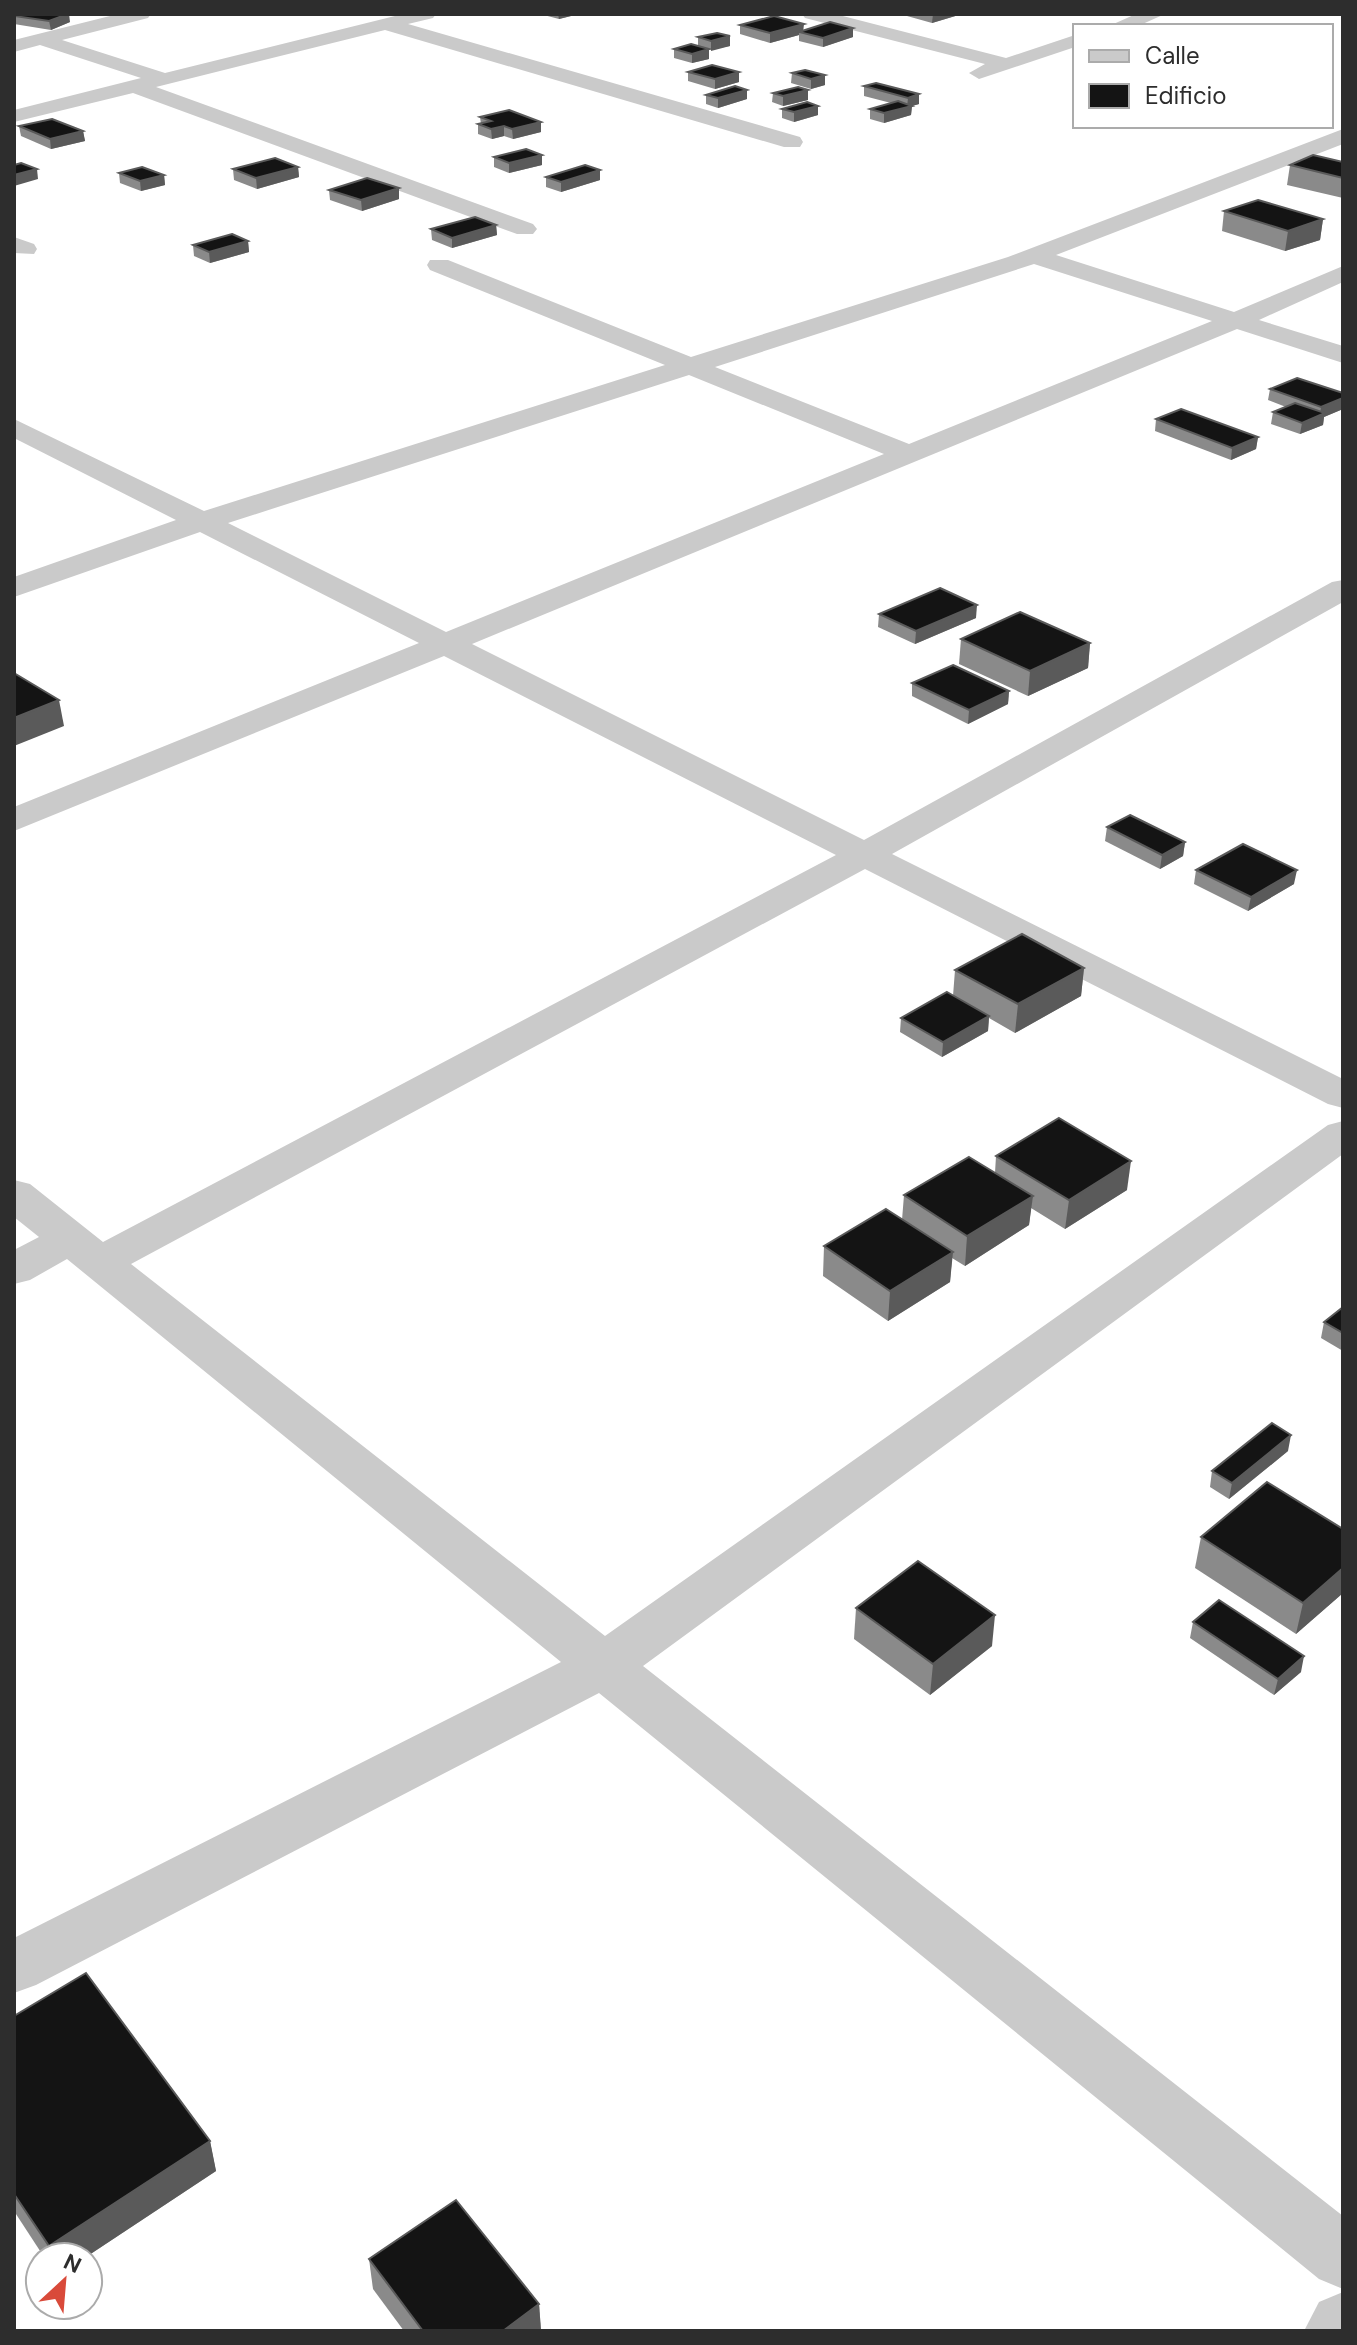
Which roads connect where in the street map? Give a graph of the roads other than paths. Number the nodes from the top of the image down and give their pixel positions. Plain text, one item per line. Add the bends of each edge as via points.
1 (141, 14) edge
2 (426, 14) edge
3 (812, 14) edge
4 (1155, 14) edge
5 (386, 24) junction
6 (1125, 24) edge
7 (40, 39) junction
8 (1073, 42) edge
9 (14, 46) edge
10 (1007, 64) junction
11 (164, 79) junction
12 (961, 79) dead end
13 (134, 86) junction
14 (14, 116) edge
15 (1343, 136) edge
16 (792, 142) dead end
17 (525, 229) dead end
18 (1025, 259) junction
19 (439, 265) dead end
20 (1343, 273) edge
21 (1235, 321) junction
22 (1343, 355) edge
23 (689, 366) junction
24 (14, 427) edge
25 (908, 454) junction
26 (202, 521) junction
27 (14, 588) edge
28 (1343, 589) edge
29 (445, 644) junction
30 (14, 820) edge
31 (865, 854) junction
32 (1343, 1095) edge
33 (1343, 1134) edge
34 (14, 1194) edge
35 (84, 1251) junction
36 (14, 1269) edge
37 (601, 1667) junction
38 (14, 1967) edge
39 (1343, 2257) edge
40 (1343, 2325) edge
41 (1338, 2331) edge

1 - 7 street
2 - 5 street
3 - 10 street
4 - 6 street
5 - 11 street
5 - 16 street
7 - 9 street
7 - 11 street
8 - 10 street
10 - 12 street
11 - 13 street
13 - 14 street
13 - 17 street
15 - 18 street
18 - 21 street
18 - 23 street
19 - 23 street
20 - 21 street
21 - 22 street
21 - 25 street
23 - 25 street
23 - 26 street
24 - 26 street
25 - 29 street
26 - 27 street
26 - 29 street
28 - 31 street
29 - 30 street
29 - 31 street
31 - 32 street
31 - 35 street
33 - 37 street
34 - 35 street
35 - 36 street
35 - 37 street
37 - 38 street
37 - 39 street
40 - 41 street

